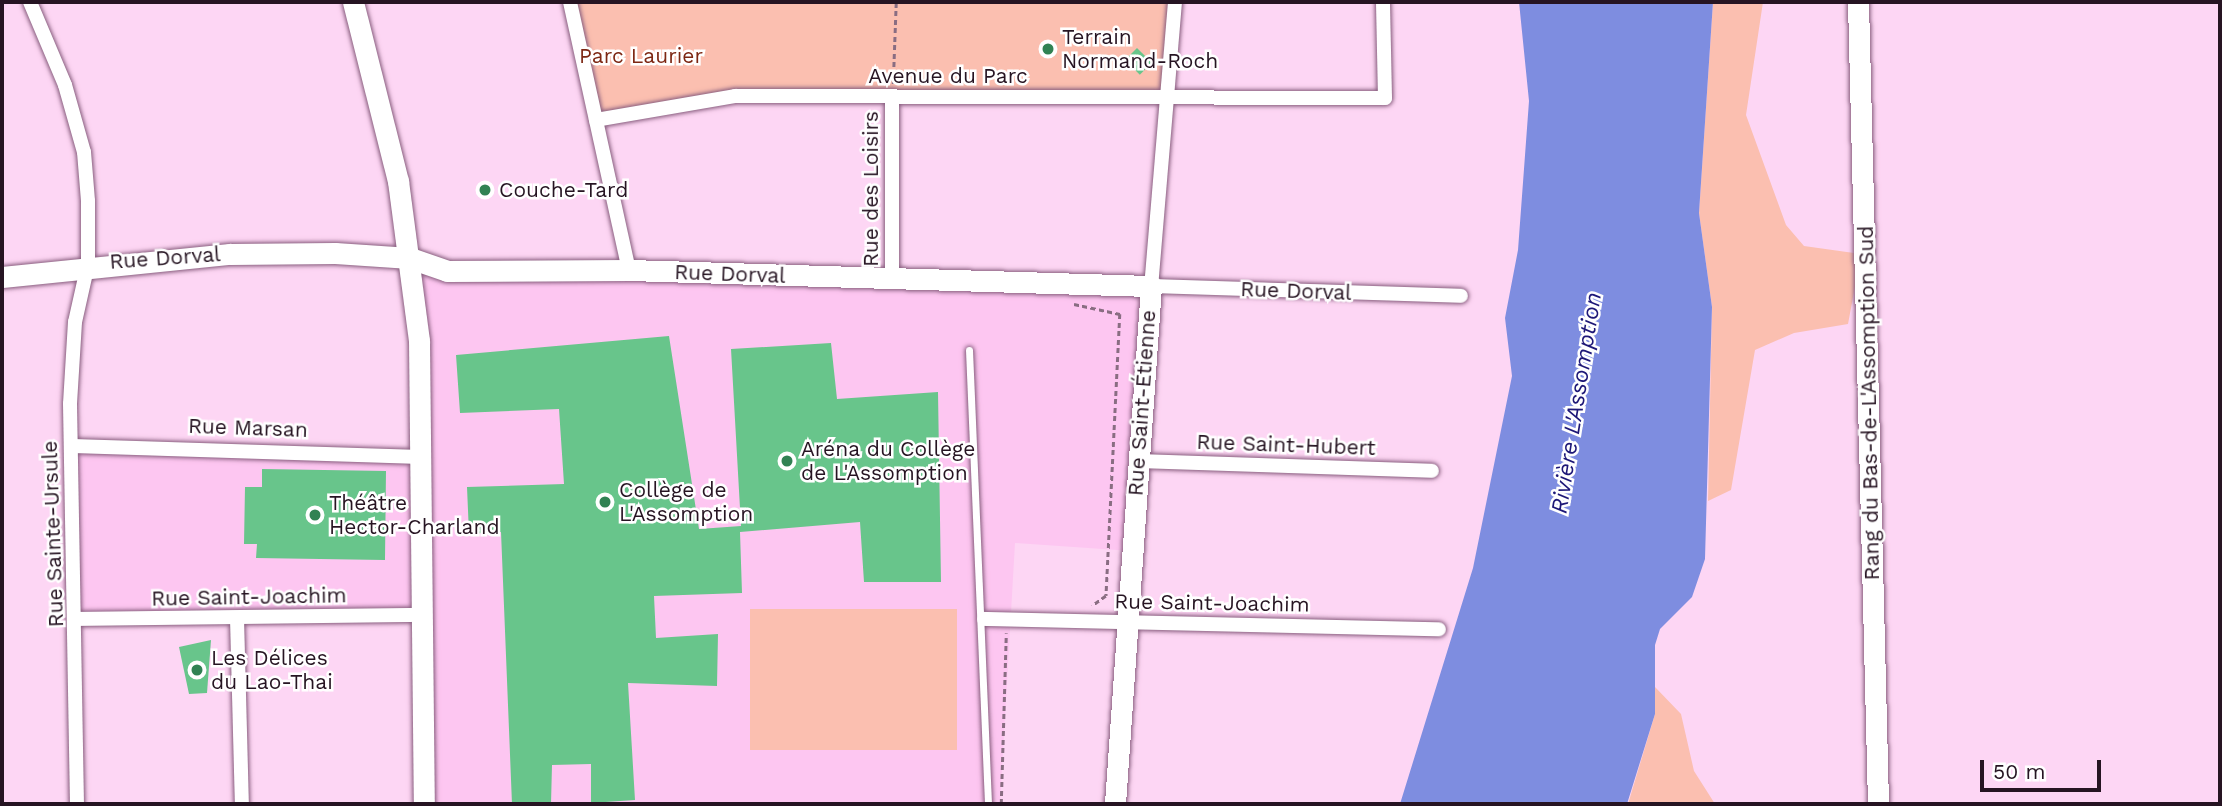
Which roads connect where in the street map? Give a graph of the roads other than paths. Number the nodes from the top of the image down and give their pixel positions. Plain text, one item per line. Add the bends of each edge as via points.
1 (30, 2) edge
2 (353, 2) edge
3 (570, 2) edge
4 (1175, 2) edge
5 (1383, 2) edge
6 (1858, 2) edge
7 (1169, 95) junction
8 (892, 97) junction
9 (596, 120) junction
10 (410, 258) junction
11 (88, 264) junction
12 (629, 270) junction
13 (2, 277) edge
14 (892, 280) junction
15 (1151, 286) junction
16 (1461, 296) dead end
17 (969, 350) dead end
18 (72, 446) junction
19 (422, 457) junction
20 (1138, 461) junction
21 (1432, 471) dead end
22 (422, 615) junction
23 (237, 618) junction
24 (984, 619) junction
25 (78, 620) junction
26 (1128, 622) junction
27 (1439, 629) dead end
28 (77, 804) edge
29 (242, 804) edge
30 (424, 804) edge
31 (988, 804) edge
32 (1115, 804) edge
33 (1878, 804) edge

1 - 11 street, Rue Sainte-Ursule via 84,152
2 - 10 street
3 - 9 street
4 - 7 street, Rue Saint-Étienne
5 - 7 street, Avenue du Parc via 1385,97
6 - 33 street, Rang du Bas-de-L'Assomption Sud
7 - 8 street, Avenue du Parc
7 - 15 street, Rue Saint-Étienne
8 - 9 street, Avenue du Parc via 735,96
8 - 14 street, Rue des Loisirs
9 - 12 street
10 - 11 street, Rue Dorval via 230,254
10 - 12 street, Rue Dorval via 447,271
10 - 19 street
11 - 13 street, Rue Dorval
11 - 18 street, Rue Sainte-Ursule via 75,322
12 - 14 street, Rue Dorval
14 - 15 street, Rue Dorval
15 - 16 street, Rue Dorval
15 - 20 street, Rue Saint-Étienne
17 - 24 lane
18 - 19 street, Rue Marsan
18 - 25 street, Rue Sainte-Ursule
19 - 22 street
20 - 21 street, Rue Saint-Hubert
20 - 26 street, Rue Saint-Étienne
22 - 23 street, Rue Saint-Joachim
22 - 30 street
23 - 25 street, Rue Saint-Joachim
23 - 29 street
24 - 26 street, Rue Saint-Joachim
24 - 31 lane
25 - 28 street, Rue Sainte-Ursule
26 - 27 street, Rue Saint-Joachim
26 - 32 street, Rue Saint-Étienne

